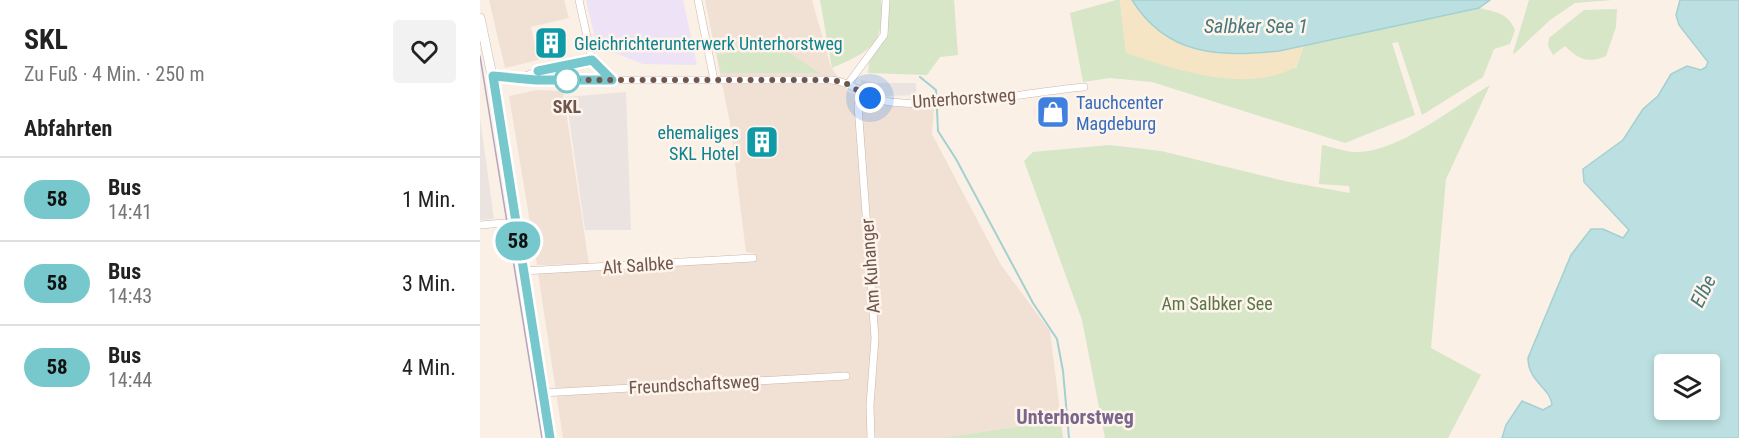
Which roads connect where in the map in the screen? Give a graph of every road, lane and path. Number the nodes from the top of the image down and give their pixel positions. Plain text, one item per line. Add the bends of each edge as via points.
1 (579, 0) edge
2 (698, 0) edge
3 (886, 0) edge
4 (480, 18) edge
5 (592, 60) junction
6 (493, 76) junction
7 (523, 77) junction
8 (612, 80) junction
9 (714, 80) junction
10 (848, 84) junction
11 (1084, 87) dead end
12 (863, 94) junction
13 (515, 222) junction
14 (480, 225) edge
15 (753, 258) dead end
16 (523, 271) junction
17 (846, 376) dead end
18 (542, 393) junction
19 (550, 438) edge
20 (871, 438) edge

1 - 5 street
2 - 9 street
3 - 10 street via 884,35
4 - 6 main road
5 - 7 street, Unterhorstweg
5 - 8 street
6 - 7 street, Unterhorstweg
6 - 13 main road
7 - 8 street, Unterhorstweg
8 - 9 street, Unterhorstweg
9 - 10 street, Unterhorstweg via 831,80
10 - 12 street, Unterhorstweg
11 - 12 street, Unterhorstweg via 931,103 889,102
12 - 20 street, Am Kuhanger via 858,105 875,338
13 - 14 street
13 - 16 main road
15 - 16 street, Alt Salbke
16 - 18 main road
17 - 18 street, Freundschaftsweg
18 - 19 main road

